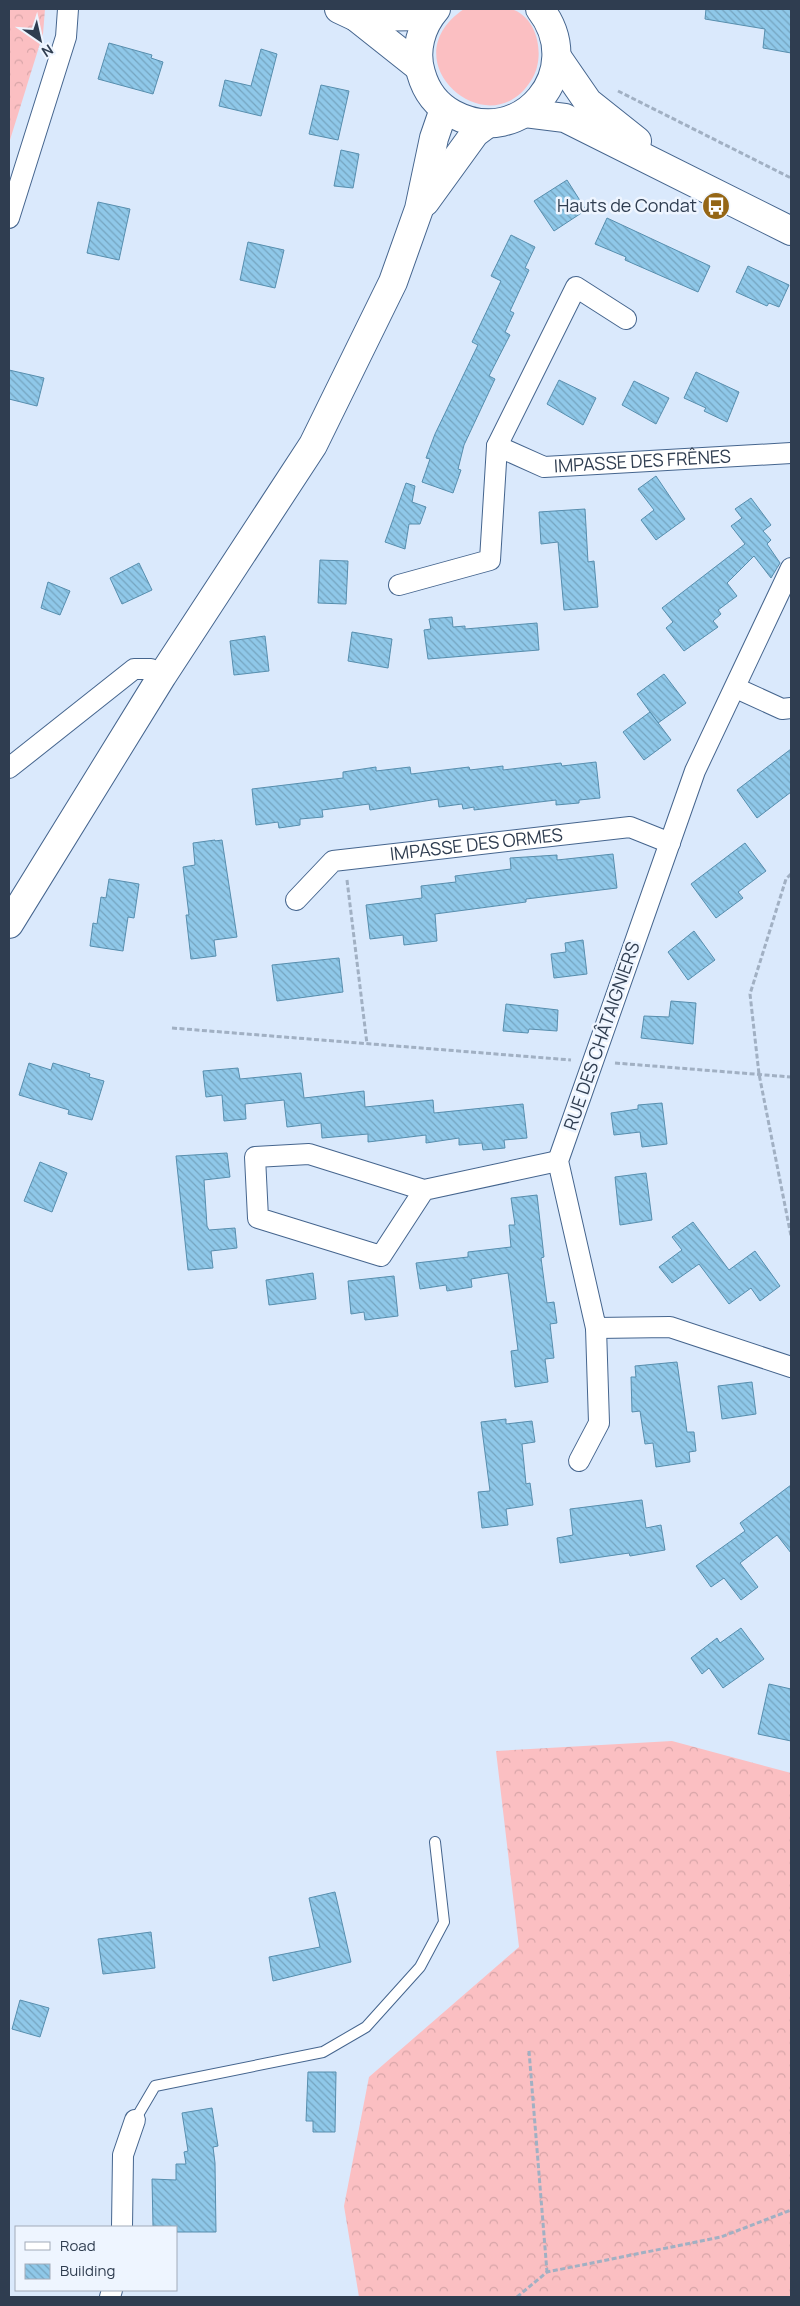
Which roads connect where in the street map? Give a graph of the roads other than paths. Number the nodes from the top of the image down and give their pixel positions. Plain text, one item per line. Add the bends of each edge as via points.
1 (68, 9) edge
2 (540, 9) edge
3 (347, 13) edge
4 (432, 13) edge
5 (557, 57) junction
6 (419, 68) junction
7 (444, 109) junction
8 (525, 113) junction
9 (487, 124) junction
10 (419, 209) junction
11 (791, 216) edge
12 (9, 218) edge
13 (791, 230) edge
14 (626, 319) dead end
15 (497, 446) junction
16 (791, 454) edge
17 (791, 568) edge
18 (399, 585) dead end
19 (162, 676) junction
20 (736, 688) junction
21 (791, 708) edge
22 (9, 768) edge
23 (670, 843) junction
24 (296, 900) dead end
25 (9, 924) edge
26 (558, 1161) junction
27 (424, 1190) junction
28 (596, 1328) junction
29 (791, 1367) edge
30 (579, 1462) dead end
31 (436, 1842) dead end
32 (135, 2120) joint
33 (122, 2226) edge

1 - 12 street via 66,37
2 - 5 main road via 548,19 555,38
3 - 4 main road
3 - 6 main road
4 - 6 main road via 422,32
5 - 8 main road via 553,79 542,98
5 - 11 main road via 588,102 634,140
6 - 7 main road via 428,90
7 - 9 main road via 465,120
7 - 10 main road via 434,138
8 - 9 main road via 507,121
8 - 13 main road via 565,118
9 - 10 main road via 475,133
10 - 19 main road via 393,282 313,445
14 - 15 street via 576,287
15 - 16 street, IMPASSE DES FRÊNES via 544,467
15 - 18 street via 490,560
17 - 20 street, RUE DES CHÂTAIGNIERS
19 - 22 street via 151,670 134,669
19 - 25 main road
20 - 21 street via 782,709
20 - 23 street, RUE DES CHÂTAIGNIERS via 695,770
23 - 24 street, IMPASSE DES ORMES via 630,827 333,861
23 - 26 street, RUE DES CHÂTAIGNIERS
26 - 27 street
26 - 28 street
27 - 27 street via 309,1154 255,1156 258,1218 380,1256
28 - 29 street via 670,1327
28 - 30 street via 600,1423
31 - 32 lane via 444,1922 420,1967 366,2027 323,2052 155,2086
32 - 33 street via 122,2155

